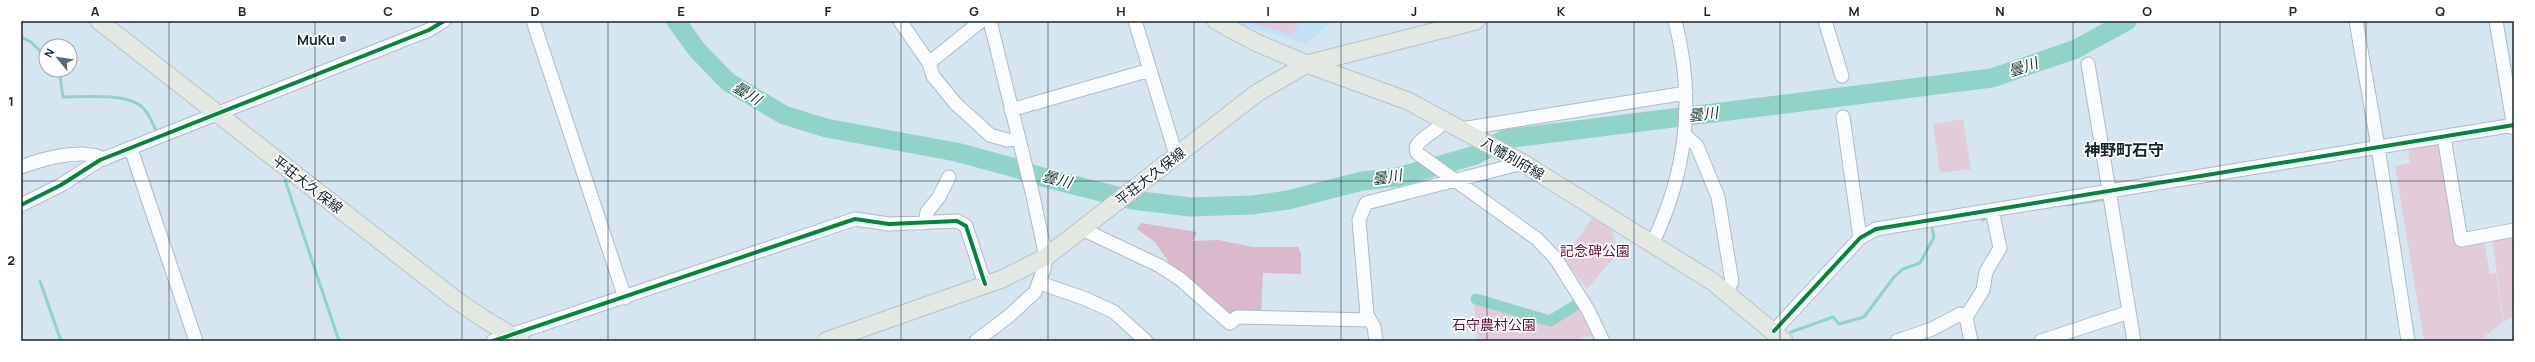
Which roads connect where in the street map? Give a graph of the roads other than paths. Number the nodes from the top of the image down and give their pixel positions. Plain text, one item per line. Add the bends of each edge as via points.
1 (99, 21) edge
2 (444, 21) edge
3 (533, 21) edge
4 (900, 21) edge
5 (981, 21) edge
6 (990, 21) edge
7 (1135, 21) edge
8 (1216, 21) edge
9 (1476, 21) edge
10 (1675, 21) edge
11 (1825, 21) edge
12 (2356, 21) edge
13 (2496, 21) edge
14 (929, 63) junction
15 (1306, 64) junction
16 (2088, 64) dead end
17 (1150, 70) junction
18 (1842, 76) dead end
19 (2511, 91) edge
20 (1686, 93) junction
21 (1011, 110) junction
22 (217, 114) junction
23 (1842, 117) dead end
24 (1444, 119) junction
25 (2514, 125) edge
26 (2514, 128) edge
27 (1461, 129) junction
28 (1685, 135) junction
29 (2444, 137) junction
30 (1019, 143) junction
31 (2378, 147) junction
32 (132, 149) junction
33 (1176, 155) junction
34 (104, 159) junction
35 (1523, 163) junction
36 (21, 167) edge
37 (949, 177) dead end
38 (1454, 181) junction
39 (2109, 193) junction
40 (21, 205) edge
41 (1992, 210) junction
42 (925, 223) junction
43 (1084, 227) junction
44 (2514, 230) edge
45 (1860, 238) junction
46 (1652, 244) junction
47 (1046, 257) junction
48 (1040, 283) junction
49 (985, 284) junction
50 (1726, 291) junction
51 (625, 298) junction
52 (2129, 312) junction
53 (1966, 317) junction
54 (1370, 320) junction
55 (857, 336) edge
56 (1779, 336) edge
57 (515, 338) edge
58 (196, 341) edge
59 (493, 341) edge
60 (826, 341) edge
61 (976, 341) edge
62 (1146, 341) edge
63 (1376, 341) edge
64 (1603, 341) edge
65 (1897, 341) edge
66 (1971, 341) edge
67 (2042, 341) edge
68 (2134, 341) edge
69 (2408, 341) edge

1 - 22 main road, 平荘大久保線
2 - 22 street via 430,30
3 - 51 street
4 - 14 street
5 - 14 street
6 - 21 street
7 - 17 street
8 - 15 main road, 八幡別府線 via 1257,43
9 - 15 main road, 平荘大久保線
10 - 20 street via 1685,66
11 - 18 street
12 - 31 street
13 - 19 street
14 - 30 street via 933,76 968,117 990,135
15 - 24 main road, 八幡別府線 via 1408,101
15 - 33 main road, 平荘大久保線 via 1257,93
16 - 39 street
17 - 21 street
17 - 33 street
19 - 25 street
20 - 27 street
20 - 28 street
21 - 30 street
22 - 32 street
22 - 57 main road, 平荘大久保線 via 456,300
23 - 45 street
24 - 27 main road, 八幡別府線
24 - 38 street via 1440,128 1419,141 1416,147 1417,153
25 - 26 street
25 - 29 street
27 - 35 main road, 八幡別府線
28 - 46 street via 1671,200
28 - 50 street via 1697,146 1718,197 1732,282
29 - 31 street
29 - 44 street via 2461,240
30 - 47 street
31 - 39 street
31 - 69 street
32 - 34 street
32 - 58 street
33 - 43 main road, 平荘大久保線
34 - 36 street via 98,155 61,156 42,159
34 - 40 street
35 - 38 street
35 - 46 main road, 八幡別府線
37 - 42 street via 940,197 926,212
38 - 54 street via 1374,200 1362,208 1359,220 1367,315
38 - 64 street via 1537,239 1556,259 1588,310
39 - 41 street
39 - 52 street
41 - 45 street via 1876,229
41 - 53 street via 2000,248 1986,272 1983,290
42 - 49 street via 957,221 966,226
42 - 51 street via 888,224 855,219
43 - 47 main road, 平荘大久保線
43 - 54 street via 1180,279 1230,323 1237,317
45 - 56 street
46 - 50 main road, 八幡別府線
47 - 48 street
47 - 49 main road, 平荘大久保線 via 1002,279
48 - 61 street via 1035,292 1009,316
48 - 62 street via 1114,312
49 - 55 main road, 平荘大久保線
50 - 56 main road, 八幡別府線
51 - 57 street
52 - 67 street
52 - 68 street
53 - 65 street via 1960,314 1932,329
53 - 66 street
54 - 63 street
55 - 60 main road, 平荘大久保線
57 - 59 street

